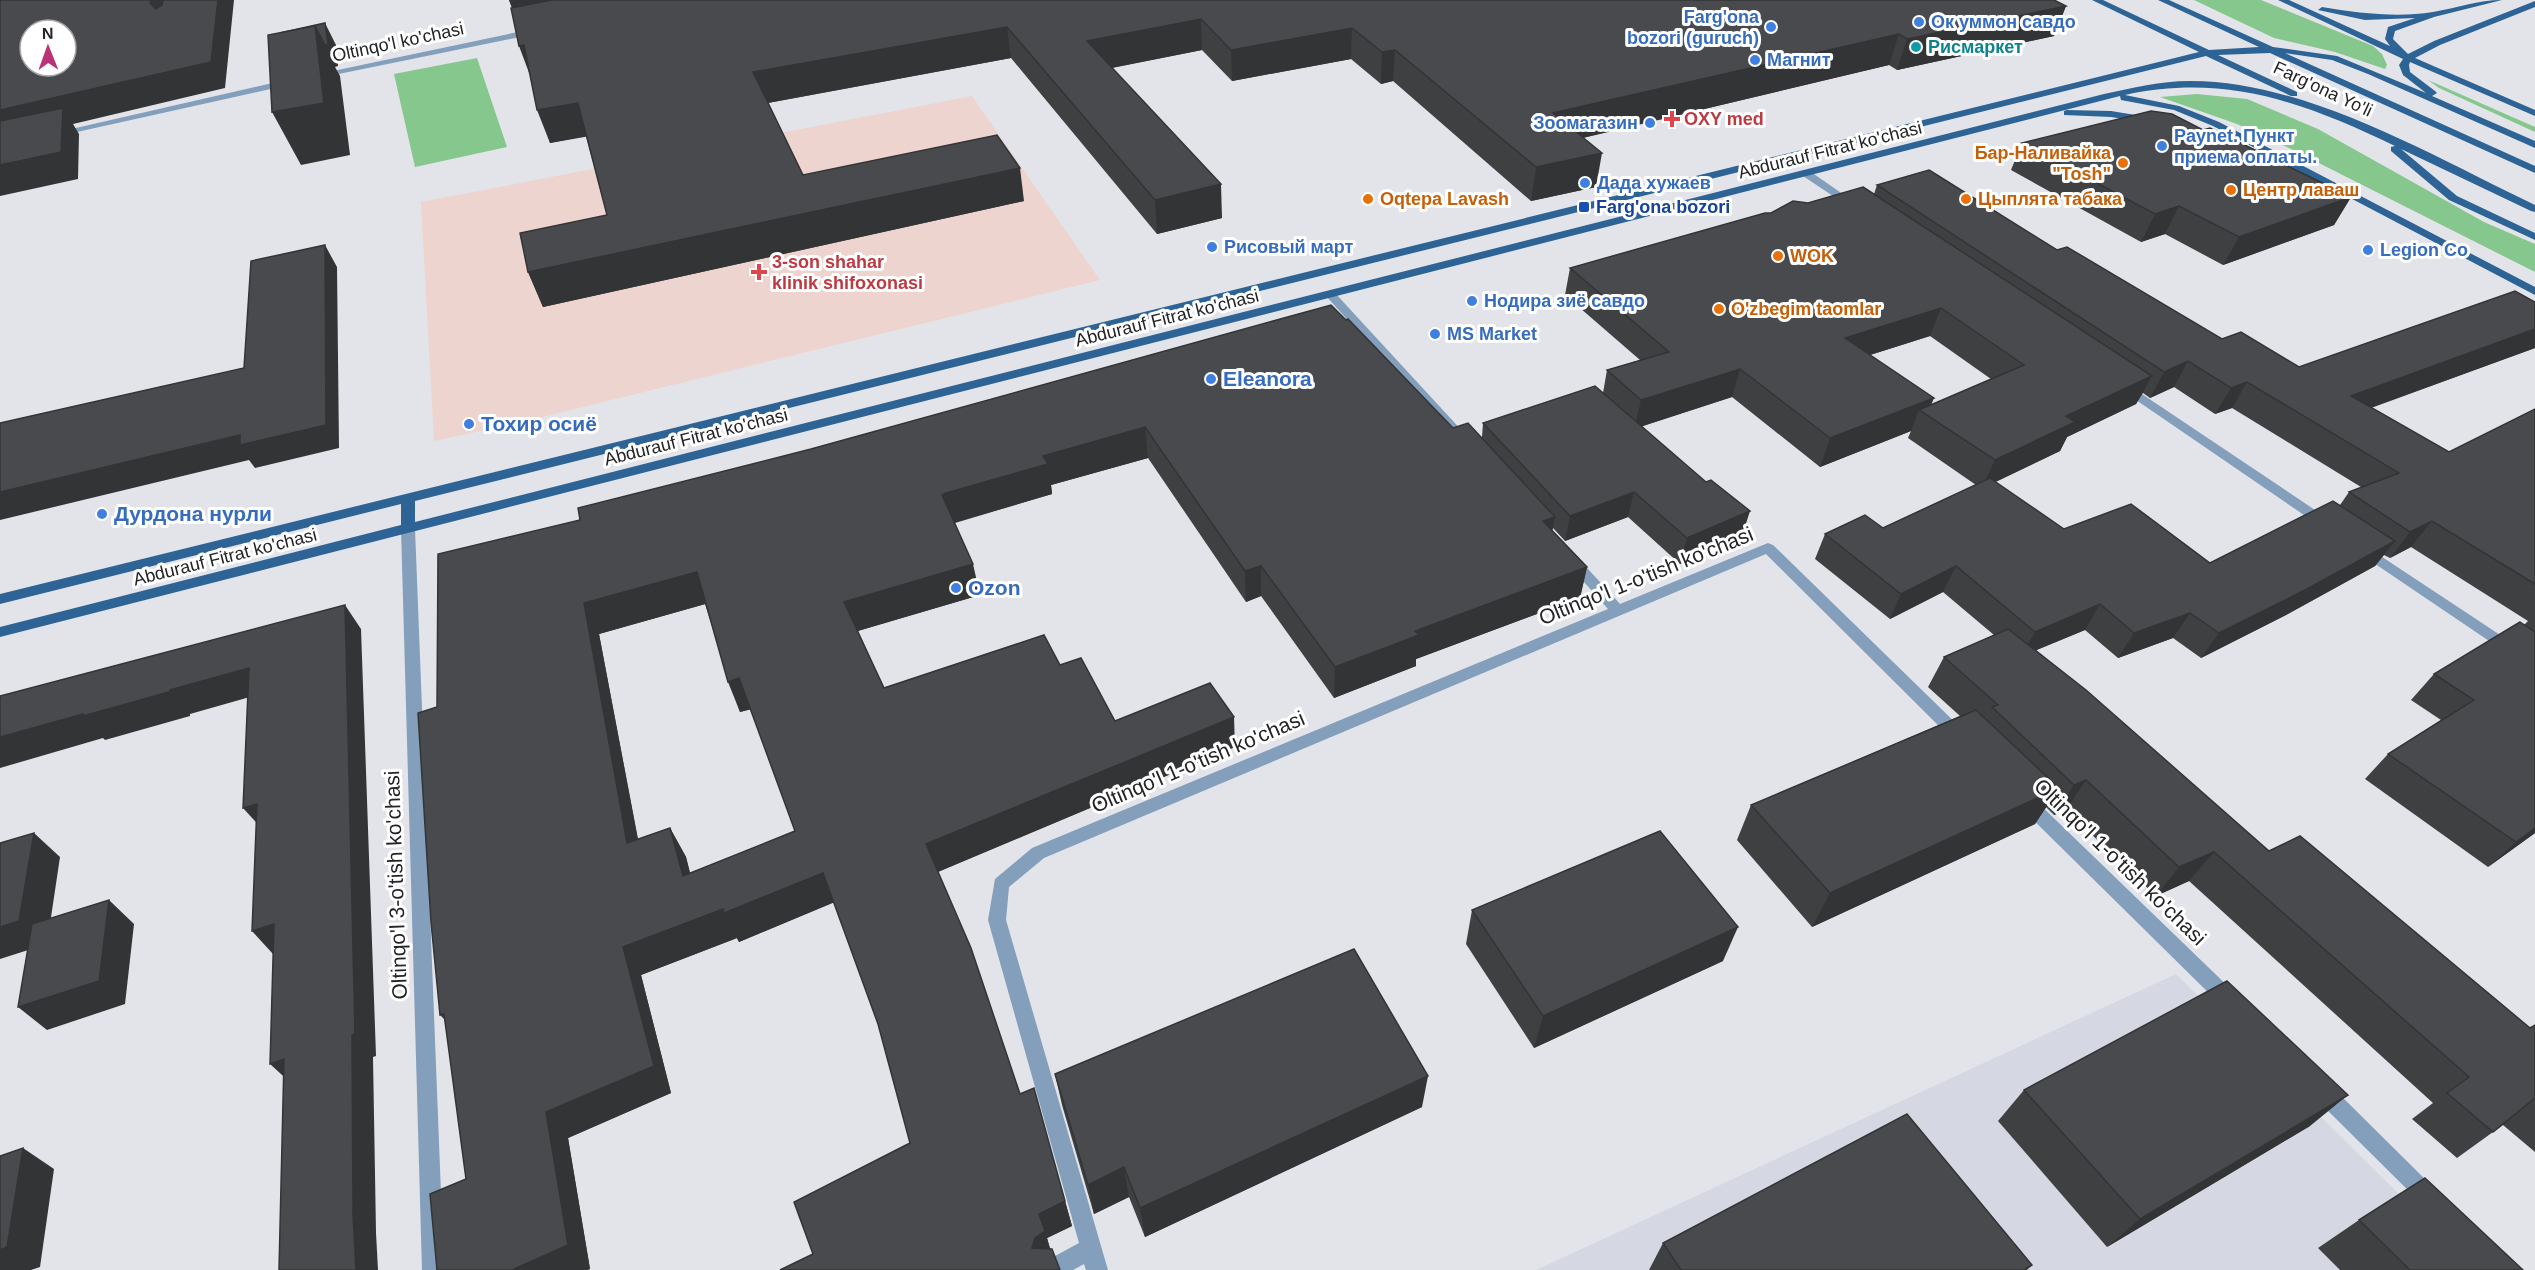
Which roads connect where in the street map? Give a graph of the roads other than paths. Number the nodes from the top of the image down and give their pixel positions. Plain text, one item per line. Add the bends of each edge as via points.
1 (2096, 0) edge
2 (2162, 0) edge
3 (2169, 0) edge
4 (2283, 0) edge
5 (2498, 0) edge
6 (2535, 4) edge
7 (2177, 7) junction
8 (2432, 15) junction
9 (548, 29) edge
10 (2269, 49) junction
11 (2207, 53) junction
12 (2408, 58) junction
13 (307, 78) edge
14 (296, 81) edge
15 (2034, 95) junction
16 (2107, 96) junction
17 (2458, 111) junction
18 (2046, 113) junction
19 (2535, 113) edge
20 (2344, 118) junction
21 (2157, 122) edge
22 (2379, 135) junction
23 (45, 136) edge
24 (2535, 145) edge
25 (1783, 158) junction
26 (2281, 171) edge
27 (2535, 171) edge
28 (1808, 174) junction
29 (2535, 209) edge
30 (1865, 213) edge
31 (2535, 237) edge
32 (1311, 275) junction
33 (2535, 294) edge
34 (1331, 295) junction
35 (2109, 376) edge
36 (1467, 445) edge
37 (408, 498) junction
38 (408, 529) junction
39 (2337, 531) edge
40 (2356, 545) edge
41 (1562, 549) edge
42 (0, 600) edge
43 (1617, 610) junction
44 (0, 632) edge
45 (2535, 666) edge
46 (1969, 745) edge
47 (2011, 786) edge
48 (2239, 1010) edge
49 (2308, 1077) edge
50 (2444, 1211) edge
51 (1090, 1249) junction
52 (433, 1270) edge
53 (1052, 1270) edge
54 (1097, 1270) edge

1 - 11 main road, Farg'ona Yo'li
2 - 7 main road, Farg'ona Yo'li
3 - 7 main road
4 - 8 main road via 2365,17
4 - 12 main road
5 - 8 main road
6 - 12 main road
7 - 10 main road, Farg'ona Yo'li
8 - 12 main road via 2391,29 2389,39
9 - 13 street, Oltinqo'l ko'chasi
10 - 11 main road, Abdurauf Fitrat ko'chasi
10 - 17 main road via 2334,58
10 - 27 main road, Farg'ona Yo'li
11 - 15 main road, Abdurauf Fitrat ko'chasi
11 - 20 main road, Farg'ona Yo'li
12 - 17 main road via 2404,65 2406,73
12 - 19 main road
14 - 23 street
15 - 16 main road
15 - 25 main road, Abdurauf Fitrat ko'chasi
16 - 18 main road, Abdurauf Fitrat ko'chasi
16 - 20 main road, Abdurauf Fitrat ko'chasi via 2166,85 2222,86 2271,95
16 - 33 main road via 2158,103 2216,124
17 - 24 main road
18 - 21 main road via 2111,114
18 - 28 main road, Abdurauf Fitrat ko'chasi
20 - 22 main road, Farg'ona Yo'li
22 - 29 main road, Farg'ona Yo'li
22 - 31 main road via 2453,198
25 - 28 main road
25 - 32 main road, Abdurauf Fitrat ko'chasi
26 - 33 main road
28 - 30 street
28 - 34 main road, Abdurauf Fitrat ko'chasi
32 - 34 main road
32 - 37 main road, Abdurauf Fitrat ko'chasi
34 - 36 street
34 - 38 main road, Abdurauf Fitrat ko'chasi
35 - 39 street
37 - 38 main road, Oltinqo'l 3-o'tish ko'chasi
37 - 42 main road, Abdurauf Fitrat ko'chasi
38 - 44 main road, Abdurauf Fitrat ko'chasi
38 - 52 street, Oltinqo'l 3-o'tish ko'chasi
40 - 45 street
41 - 43 street
43 - 46 street, Oltinqo'l 1-o'tish ko'chasi via 1768,548
43 - 51 street, Oltinqo'l 1-o'tish ko'chasi via 1038,853 1001,884 997,920
47 - 48 street, Oltinqo'l 1-o'tish ko'chasi
49 - 50 street
51 - 53 street
51 - 54 street, Oltinqo'l 1-o'tish ko'chasi

